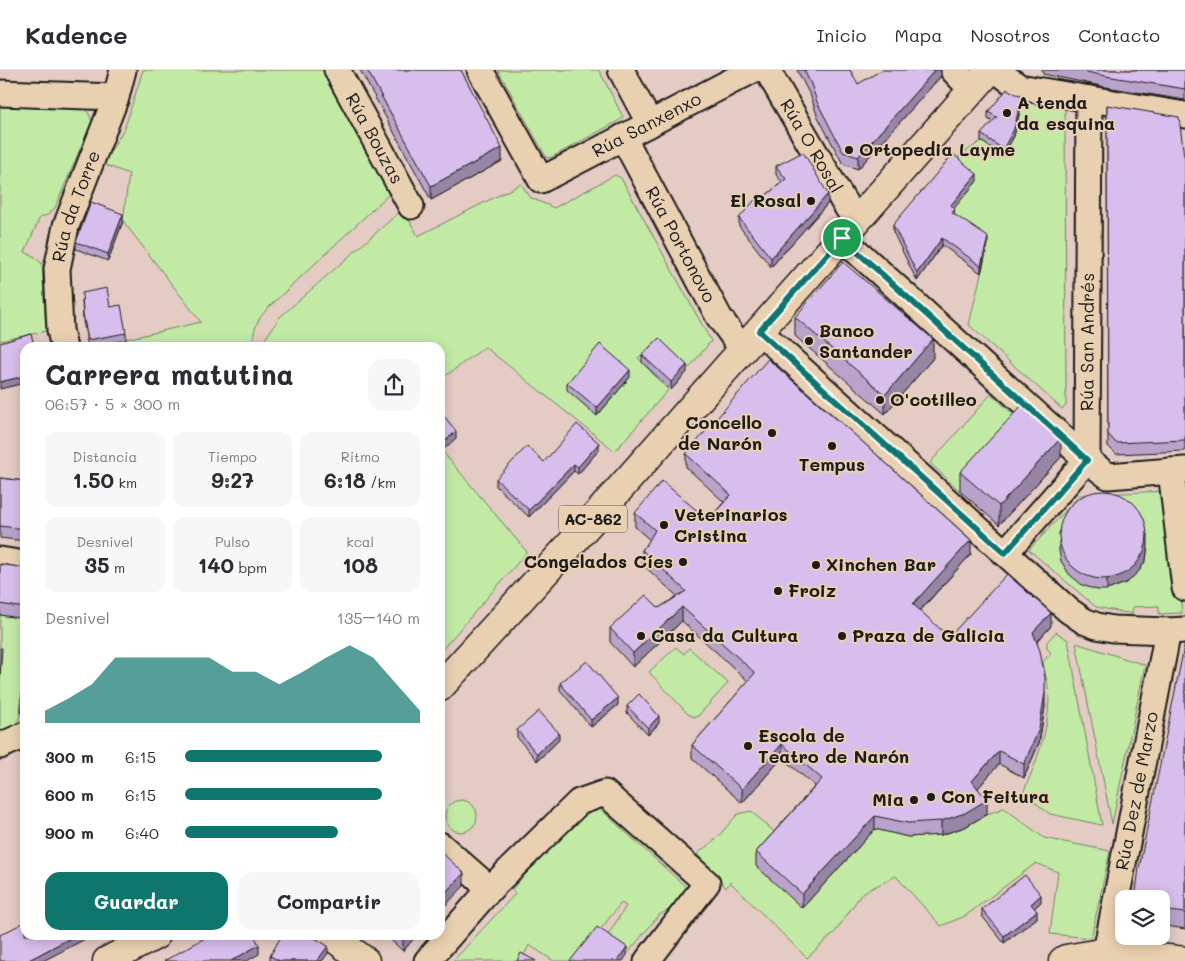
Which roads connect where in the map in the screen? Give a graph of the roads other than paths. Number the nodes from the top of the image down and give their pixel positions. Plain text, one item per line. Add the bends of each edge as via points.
1 (123, 70) edge
2 (338, 70) edge
3 (480, 70) edge
4 (621, 70) edge
5 (753, 70) edge
6 (768, 70) edge
7 (953, 70) edge
8 (990, 70) edge
9 (996, 70) edge
10 (972, 90) junction
11 (0, 93) edge
12 (116, 97) junction
13 (1089, 99) junction
14 (1185, 115) edge
15 (650, 124) junction
16 (623, 137) junction
17 (411, 206) dead end
18 (849, 229) junction
19 (751, 340) junction
20 (63, 342) edge
21 (1087, 460) junction
22 (1178, 470) edge
23 (1005, 553) junction
24 (0, 560) edge
25 (20, 563) edge
26 (1185, 588) edge
27 (1177, 631) edge
28 (445, 682) edge
29 (20, 737) edge
30 (0, 746) edge
31 (445, 849) edge
32 (490, 889) junction
33 (147, 940) edge
34 (337, 940) edge
35 (1106, 952) junction
36 (107, 961) edge
37 (364, 961) edge
38 (427, 961) edge
39 (647, 961) edge
40 (1063, 961) edge
41 (1185, 961) edge

1 - 12 street, Rúa da Torre
2 - 17 street, Rúa Bouzas
3 - 16 street, Rúa Sanxenxo via 541,180
4 - 15 street
5 - 15 street, Rúa Sanxenxo
6 - 18 street, Rúa O Rosal via 842,199
7 - 10 street
8 - 10 main road, AC-862
9 - 13 street via 1019,87
10 - 18 main road, AC-862
11 - 12 street
12 - 20 street, Rúa da Torre via 66,226 57,269
13 - 14 street
13 - 21 street, Rúa San Andrés
15 - 16 street, Rúa Sanxenxo
16 - 19 street, Rúa Portonovo via 719,317
18 - 19 main road, AC-862
18 - 21 street, Rúa O Rosal
19 - 23 street, Rúa Portonovo
19 - 28 main road, AC-862
21 - 22 street, Rúa O Rosal via 1108,476
21 - 23 street
22 - 26 street
23 - 27 street, Rúa Portonovo via 1084,621 1112,629
24 - 25 street
27 - 35 street, Rúa Dez de Marzo
29 - 30 street
31 - 32 street
32 - 38 street
32 - 39 street via 579,802 605,793 706,883
33 - 36 main road
34 - 37 main road
35 - 40 main road
35 - 41 main road

